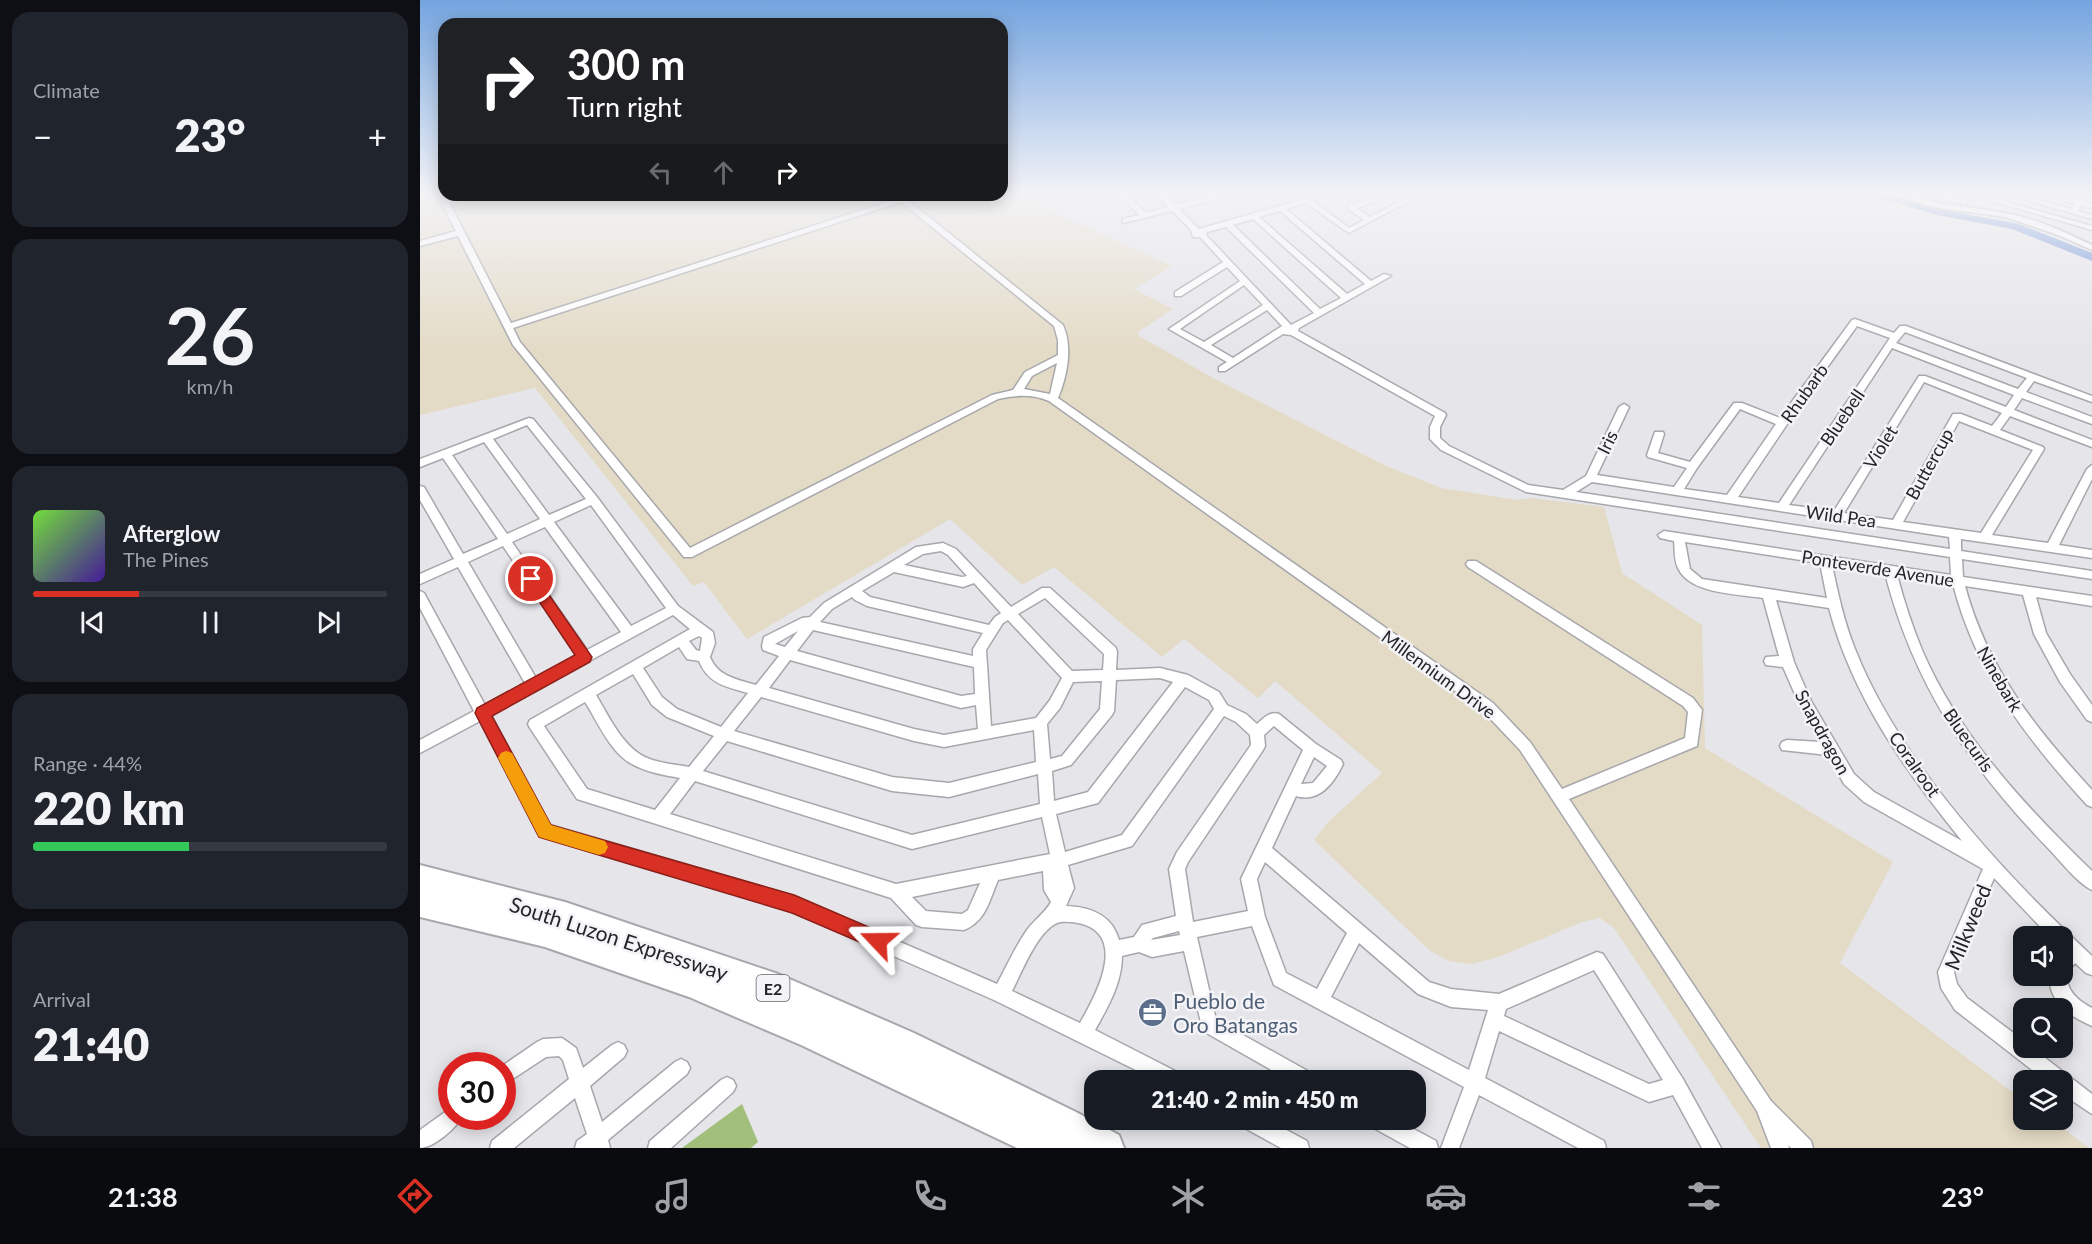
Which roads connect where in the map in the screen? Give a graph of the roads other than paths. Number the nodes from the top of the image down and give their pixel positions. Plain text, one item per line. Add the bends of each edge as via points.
1 (466, 246) edge
2 (761, 246) edge
3 (960, 246) edge
4 (1212, 246) edge
5 (1250, 246) edge
6 (1287, 246) edge
7 (1325, 246) edge
8 (1227, 262) junction
9 (1387, 276) dead end
10 (1245, 281) junction
11 (1371, 285) junction
12 (1178, 294) dead end
13 (1346, 298) junction
14 (1268, 306) junction
15 (1319, 313) junction
16 (508, 327) junction
17 (1289, 328) junction
18 (1897, 336) junction
19 (1205, 345) junction
20 (1062, 357) junction
21 (1234, 362) junction
22 (1222, 369) dead end
23 (2032, 376) junction
24 (1018, 390) junction
25 (2020, 394) junction
26 (1053, 399) junction
27 (2092, 399) edge
28 (1624, 407) dead end
29 (2007, 411) junction
30 (2092, 422) edge
31 (1783, 423) junction
32 (1994, 431) junction
33 (1659, 434) dead end
34 (486, 437) junction
35 (2092, 444) edge
36 (445, 453) junction
37 (420, 463) edge
38 (1693, 466) junction
39 (2092, 469) edge
40 (1590, 478) junction
41 (420, 490) edge
42 (1677, 492) junction
43 (1564, 494) junction
44 (593, 500) junction
45 (1730, 500) junction
46 (1782, 507) junction
47 (1837, 515) junction
48 (547, 521) junction
49 (1896, 524) junction
50 (1664, 535) dead end
51 (1955, 535) junction
52 (1679, 538) junction
53 (1984, 538) junction
54 (504, 540) junction
55 (2051, 548) junction
56 (1956, 554) junction
57 (2092, 554) edge
58 (1825, 560) junction
59 (462, 561) junction
60 (1472, 564) dead end
61 (892, 567) junction
62 (1890, 570) junction
63 (2092, 575) edge
64 (975, 577) junction
65 (420, 579) edge
66 (1958, 581) junction
67 (854, 591) junction
68 (2028, 591) junction
69 (1768, 594) junction
70 (420, 596) edge
71 (2092, 601) edge
72 (1834, 604) junction
73 (674, 609) junction
74 (1009, 613) junction
75 (811, 625) junction
76 (698, 630) junction
77 (990, 630) junction
78 (629, 633) junction
79 (682, 641) junction
80 (788, 654) junction
81 (585, 657) junction
82 (704, 657) junction
83 (1772, 661) dead end
84 (1787, 662) junction
85 (979, 663) junction
86 (635, 667) junction
87 (1110, 675) junction
88 (1069, 677) junction
89 (1184, 679) junction
90 (533, 685) junction
91 (758, 692) junction
92 (588, 694) junction
93 (982, 698) junction
94 (1222, 708) junction
95 (482, 713) junction
96 (2092, 716) edge
97 (1040, 723) junction
98 (1257, 733) junction
99 (723, 734) junction
100 (985, 734) junction
101 (422, 742) edge
102 (1787, 746) dead end
103 (1311, 748) junction
104 (1830, 749) junction
105 (1044, 766) junction
106 (692, 774) junction
107 (1292, 788) junction
108 (1558, 797) junction
109 (2092, 800) edge
110 (1048, 810) junction
111 (659, 817) junction
112 (1263, 850) junction
113 (1054, 861) junction
114 (1992, 866) junction
115 (993, 873) junction
116 (420, 879) edge
117 (2092, 882) edge
118 (896, 892) junction
119 (420, 902) edge
120 (1052, 917) junction
121 (1257, 917) junction
122 (2050, 926) edge
123 (1188, 931) junction
124 (1357, 931) junction
125 (2073, 949) edge
126 (1114, 950) junction
127 (2092, 967) edge
128 (2059, 986) edge
129 (1000, 994) junction
130 (1320, 1001) junction
131 (1496, 1012) junction
132 (2092, 1017) edge
133 (1084, 1034) junction
134 (618, 1051) dead end
135 (516, 1066) edge
136 (681, 1068) dead end
137 (1155, 1070) edge
138 (1289, 1070) edge
139 (2047, 1070) edge
140 (579, 1082) junction
141 (1474, 1084) junction
142 (1677, 1085) junction
143 (727, 1086) dead end
144 (2073, 1090) edge
145 (2092, 1105) edge
146 (1765, 1107) junction
147 (438, 1128) edge
148 (1268, 1130) edge
149 (1397, 1130) edge
150 (420, 1142) edge
151 (594, 1144) edge
152 (498, 1148) edge
153 (657, 1148) edge
154 (1055, 1148) edge
155 (1106, 1148) edge
156 (1300, 1148) edge
157 (1429, 1148) edge
158 (1450, 1148) edge
159 (1597, 1148) edge
160 (1712, 1148) edge
161 (1780, 1148) edge
162 (1804, 1148) edge

1 - 16 street
2 - 16 street
3 - 20 street via 1058,325 1062,331
4 - 8 street
5 - 15 street
6 - 13 street
7 - 11 street
8 - 10 street
8 - 12 street
9 - 11 street
10 - 14 street
10 - 19 street via 1174,329
11 - 13 street
13 - 15 street
14 - 17 street
14 - 19 street
15 - 17 street
16 - 24 street via 516,343 688,554 995,397
17 - 21 street
17 - 43 street via 1441,415 1435,439 1445,448 1526,488
18 - 23 street
18 - 25 street
18 - 31 street, Rhubarb via 1855,322
18 - 46 street, Bluebell
19 - 21 street
20 - 24 street via 1028,374
20 - 26 street
21 - 22 street
23 - 25 street
23 - 27 street
24 - 26 street, Millennium Drive
25 - 29 street
25 - 30 street
26 - 108 street, Millennium Drive via 1488,708 1525,746
28 - 40 street, Iris
29 - 32 street
29 - 35 street
29 - 47 street, Violet via 1922,378
31 - 38 street via 1738,405
31 - 45 street, Rhubarb
32 - 49 street, Buttercup via 1957,416
32 - 53 street, Buttercup via 2039,449
33 - 38 street via 1652,455
34 - 36 street
34 - 44 street via 529,420
34 - 48 street
36 - 37 street
36 - 54 street
38 - 42 street
39 - 55 street
40 - 42 street, Wild Pea
40 - 43 street
41 - 59 street
42 - 45 street, Wild Pea
43 - 56 street
44 - 48 street
44 - 73 street
45 - 46 street, Wild Pea
46 - 47 street, Wild Pea
47 - 49 street, Wild Pea
48 - 54 street
48 - 78 street
49 - 51 street, Wild Pea
50 - 52 street, Ponteverde Avenue
51 - 53 street, Wild Pea
51 - 56 street, Ninebark
52 - 58 street, Ponteverde Avenue
52 - 69 street via 1683,570 1690,579
53 - 55 street, Wild Pea
54 - 59 street
54 - 81 street
55 - 57 street, Wild Pea
56 - 63 street
56 - 66 street, Ninebark
58 - 62 street, Ponteverde Avenue
58 - 72 street, Coralroot
59 - 65 street
59 - 90 street
60 - 108 street via 1695,710 1692,742
61 - 64 street via 963,582
61 - 64 street via 920,550 943,547
61 - 67 street
62 - 66 street, Ponteverde Avenue
62 - 117 street, Bluecurls via 1920,662 1949,714 2031,821
64 - 74 street
66 - 68 street, Ponteverde Avenue
66 - 109 street, Ninebark via 1971,626 1997,677 2046,750
67 - 75 street via 828,606
67 - 77 street via 867,601
68 - 71 street, Ponteverde Avenue
68 - 96 street via 2040,634
69 - 72 street
69 - 84 street, Snapdragon
70 - 95 street
72 - 114 street, Coralroot via 1853,662 1875,705 1914,767
73 - 76 street
73 - 78 street
74 - 77 street
74 - 87 street via 1046,591 1111,652
74 - 88 street
75 - 80 street
75 - 80 street via 806,621 769,641 768,646
75 - 85 street
76 - 79 street
76 - 82 street via 708,636
77 - 85 street via 979,649
78 - 81 street
79 - 82 street via 692,655
79 - 86 street
80 - 91 street
80 - 93 street via 961,702
81 - 90 street
82 - 91 street via 709,670 724,681
83 - 84 street
84 - 104 street, Snapdragon
85 - 93 street
86 - 92 street
86 - 99 street via 657,700 672,713
87 - 88 street
87 - 89 street via 1160,673
87 - 105 street via 1107,711 1066,761
88 - 97 street
89 - 94 street via 1214,696
89 - 110 street via 1093,798
90 - 95 street
91 - 99 street
91 - 100 street via 944,741
92 - 106 street via 616,740 634,758
92 - 111 street via 535,724 582,794
93 - 100 street
94 - 98 street
94 - 113 street via 1127,841
95 - 101 street
95 - 129 street via 545,831 794,904
97 - 100 street
97 - 105 street
98 - 103 street via 1275,718
98 - 123 street via 1258,746 1177,869
99 - 105 street via 892,784 949,790
99 - 106 street
102 - 104 street
103 - 107 street
103 - 107 street via 1336,764 1316,790 1306,793
104 - 114 street, Snapdragon via 1849,779 1869,797
105 - 110 street
106 - 110 street via 912,842
106 - 111 street
107 - 112 street
108 - 146 street, Millennium Drive
110 - 113 street
111 - 118 street
112 - 121 street via 1249,879
112 - 124 street
113 - 115 street
113 - 120 street via 1052,890 1059,899
114 - 122 street, Coralroot
114 - 139 street, Milkweed via 1946,972 1949,988 1960,1004
115 - 118 street
115 - 118 street via 974,916 964,922 922,919
116 - 155 highway, South Luzon Expressway / E2 via 564,917 778,990 902,1045
119 - 154 highway, South Luzon Expressway / E2 via 560,936 688,980 842,1045
120 - 126 street via 1069,913 1091,917 1108,929
120 - 129 street via 1035,934
121 - 123 street
121 - 130 street via 1280,979
123 - 126 street via 1152,950 1139,944
123 - 138 street via 1209,1025
124 - 130 street
124 - 131 street via 1424,988
125 - 127 street, Coralroot
126 - 133 street via 1114,968 1106,991
128 - 132 street via 2073,1006
129 - 133 street
130 - 141 street
131 - 141 street
131 - 142 street via 1649,1094
131 - 142 street via 1597,960
133 - 137 street
134 - 140 street
135 - 140 street via 533,1053 562,1047 570,1054
136 - 151 street
140 - 151 street
140 - 152 street
141 - 158 street
141 - 159 street
142 - 160 street
143 - 153 street
144 - 145 street, Milkweed
146 - 161 street, Millennium Drive
146 - 162 street, Millennium Drive
147 - 150 street
148 - 156 street
149 - 157 street

